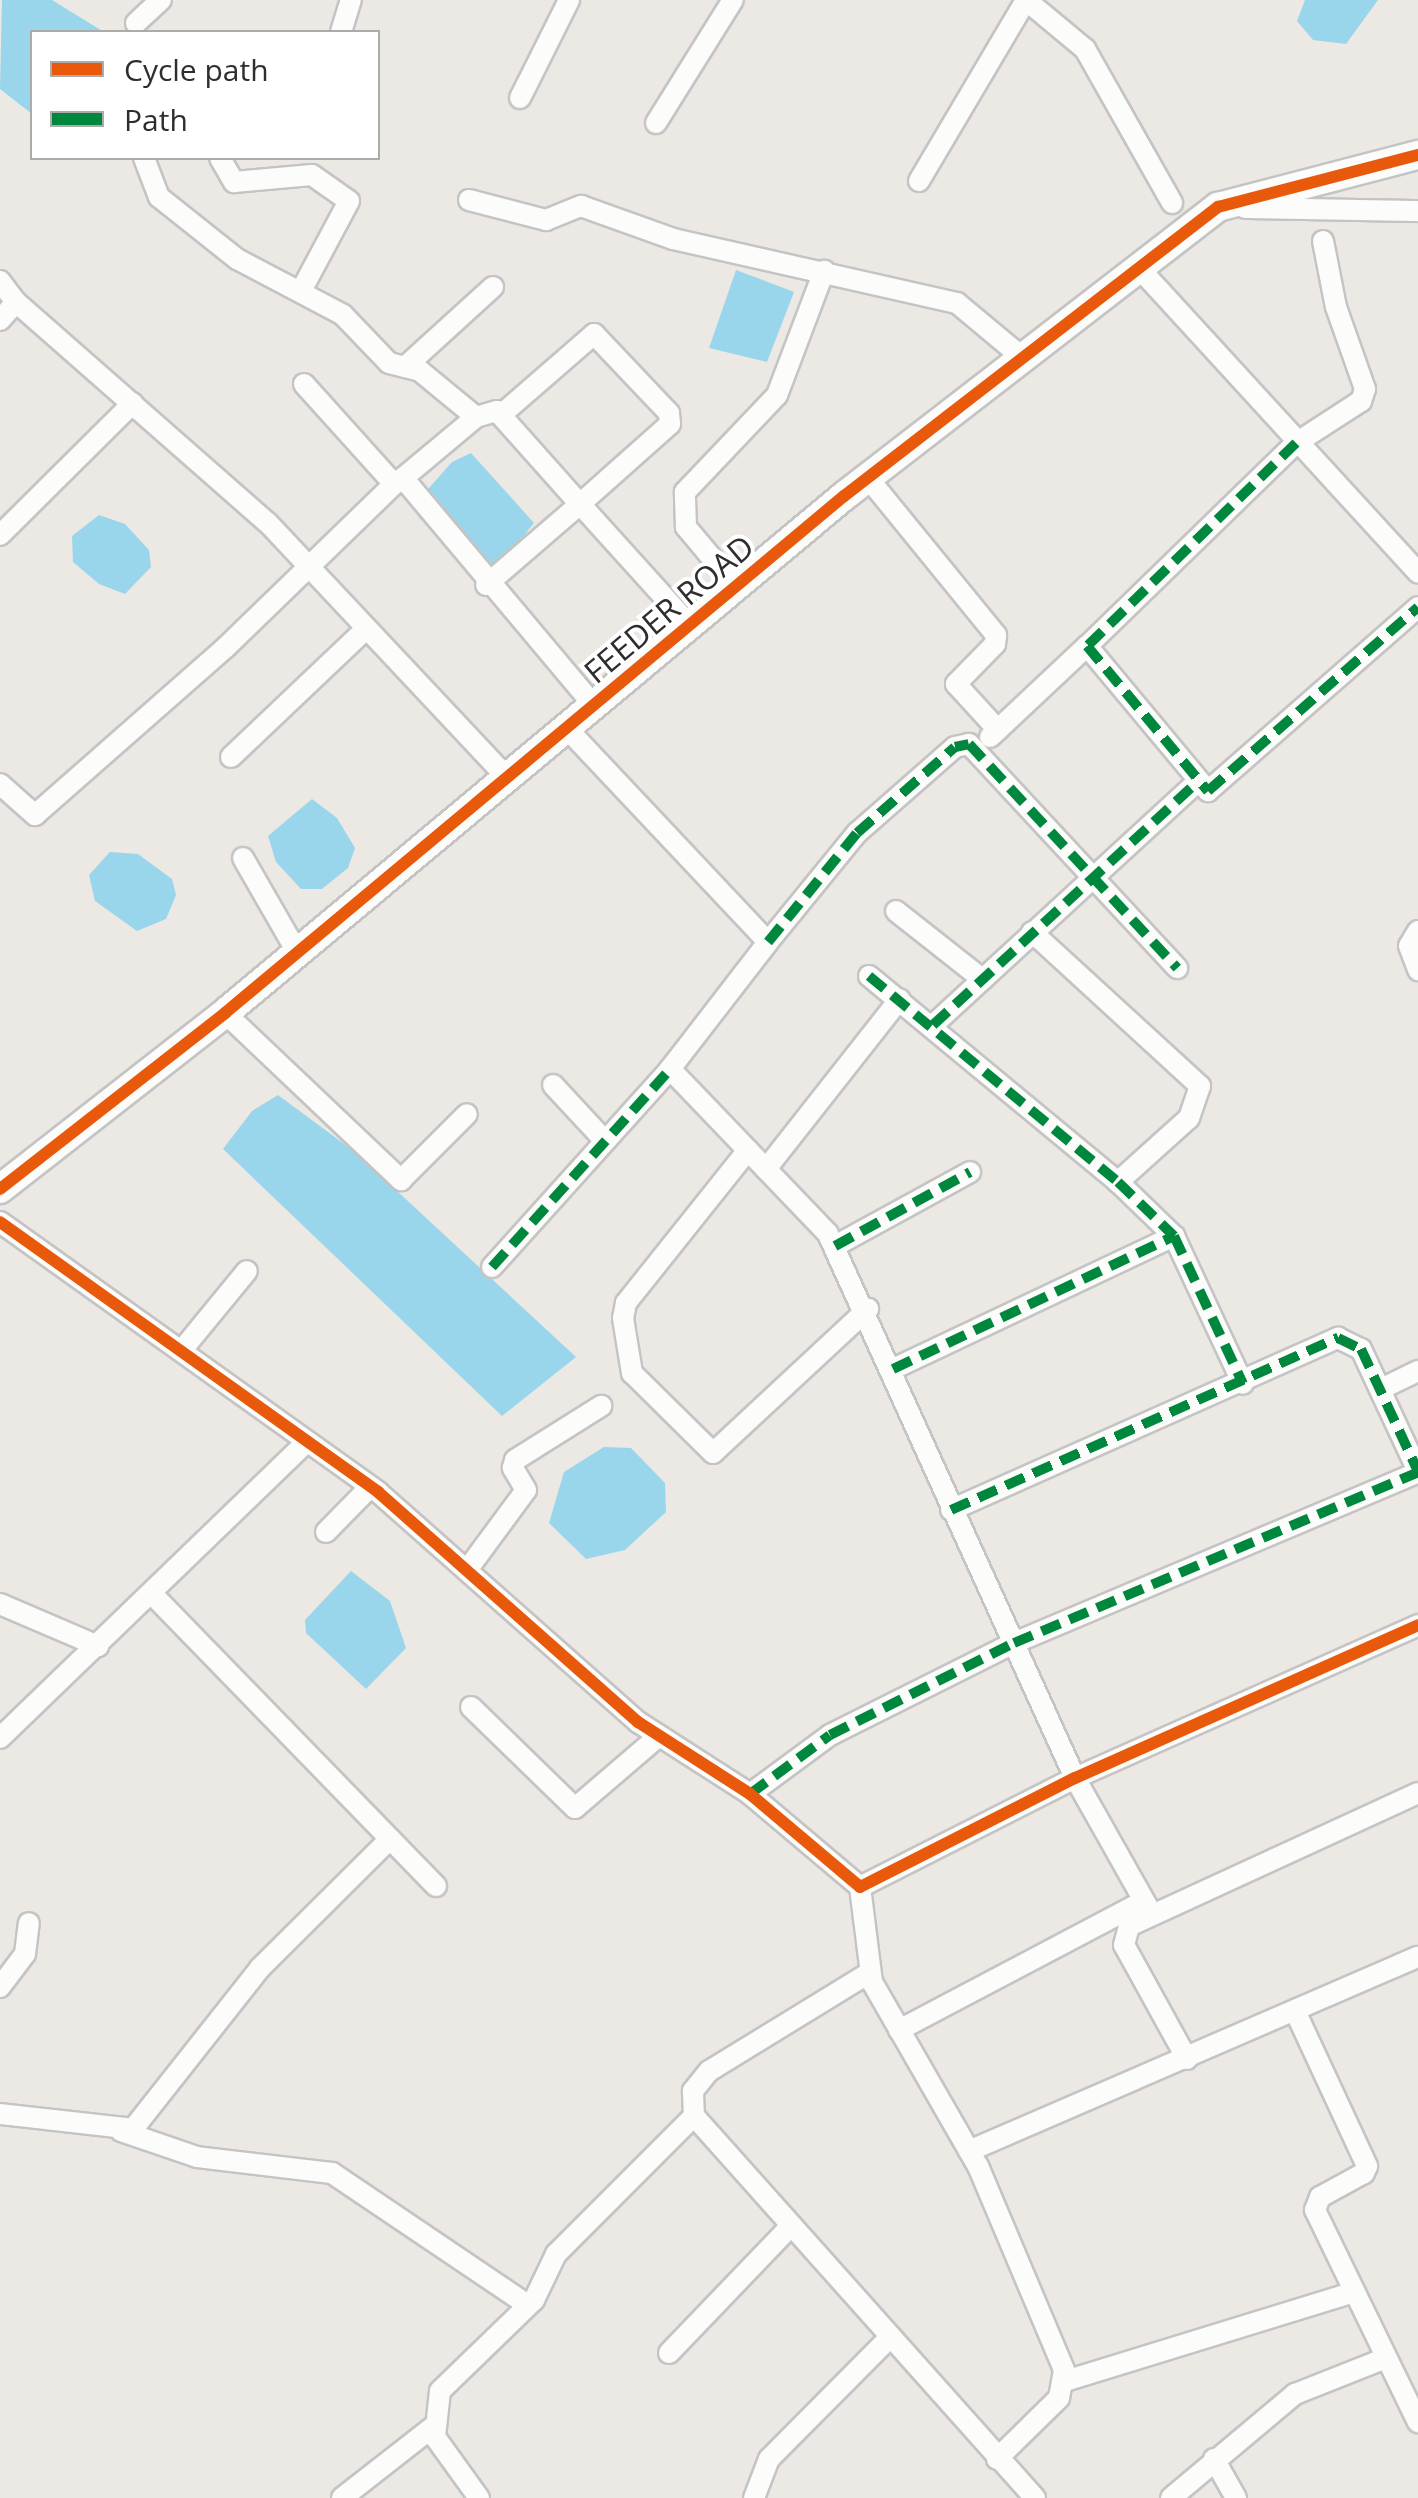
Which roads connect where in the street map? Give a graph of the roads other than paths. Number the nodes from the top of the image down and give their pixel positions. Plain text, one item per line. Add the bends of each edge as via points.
1 (160, 0) edge
2 (351, 0) edge
3 (569, 0) edge
4 (733, 0) edge
5 (1026, 0) edge
6 (136, 22) dead end
7 (342, 30) edge
8 (520, 98) dead end
9 (656, 123) dead end
10 (1418, 155) edge
11 (145, 160) edge
12 (221, 160) edge
13 (920, 181) dead end
14 (470, 200) dead end
15 (1172, 203) dead end
16 (1218, 207) junction
17 (1418, 211) edge
18 (1323, 241) dead end
19 (1139, 268) junction
20 (824, 271) junction
21 (0, 281) edge
22 (494, 286) dead end
23 (301, 291) junction
24 (16, 302) junction
25 (0, 320) edge
26 (1023, 358) junction
27 (405, 367) junction
28 (304, 384) dead end
29 (133, 403) junction
30 (502, 414) junction
31 (476, 417) junction
32 (1296, 443) junction
33 (868, 478) junction
34 (398, 481) junction
35 (580, 504) junction
36 (0, 536) edge
37 (308, 565) junction
38 (1418, 572) edge
39 (486, 584) junction
40 (737, 588) junction
41 (1418, 606) edge
42 (691, 627) junction
43 (367, 628) junction
44 (1087, 646) junction
45 (595, 708) junction
46 (568, 730) junction
47 (998, 730) junction
48 (978, 749) junction
49 (231, 757) dead end
50 (508, 779) junction
51 (1196, 783) junction
52 (0, 784) edge
53 (243, 858) dead end
54 (1090, 878) junction
55 (896, 911) dead end
56 (1418, 931) edge
57 (1032, 932) junction
58 (768, 942) junction
59 (297, 952) junction
60 (1177, 968) dead end
61 (1418, 970) edge
62 (869, 976) dead end
63 (982, 979) junction
64 (900, 1000) junction
65 (225, 1013) junction
66 (933, 1024) junction
67 (670, 1068) junction
68 (553, 1085) dead end
69 (467, 1114) dead end
70 (605, 1140) junction
71 (748, 1150) junction
72 (766, 1170) junction
73 (970, 1172) dead end
74 (1118, 1182) junction
75 (0, 1189) edge
76 (0, 1222) edge
77 (1174, 1236) junction
78 (835, 1246) junction
79 (492, 1267) dead end
80 (247, 1271) dead end
81 (868, 1309) junction
82 (182, 1350) junction
83 (893, 1369) junction
84 (1418, 1370) edge
85 (1243, 1384) junction
86 (1383, 1388) junction
87 (601, 1406) dead end
88 (306, 1442) junction
89 (1418, 1472) edge
90 (370, 1487) junction
91 (951, 1510) junction
92 (326, 1532) dead end
93 (467, 1570) junction
94 (152, 1595) junction
95 (0, 1604) edge
96 (1418, 1625) edge
97 (1014, 1643) junction
98 (98, 1646) junction
99 (471, 1707) dead end
100 (659, 1736) junction
101 (0, 1738) edge
102 (1075, 1778) junction
103 (750, 1794) junction
104 (1418, 1794) edge
105 (390, 1839) junction
106 (436, 1886) dead end
107 (860, 1886) junction
108 (1147, 1907) junction
109 (30, 1923) dead end
110 (1416, 1962) edge
111 (869, 1973) junction
112 (0, 1987) edge
113 (1296, 2014) junction
114 (899, 2030) junction
115 (1188, 2059) junction
116 (0, 2114) edge
117 (694, 2116) junction
118 (121, 2131) junction
119 (970, 2151) junction
120 (789, 2228) junction
121 (1355, 2292) junction
122 (528, 2305) junction
123 (888, 2339) junction
124 (669, 2353) dead end
125 (1386, 2358) junction
126 (1066, 2380) junction
127 (1418, 2422) edge
128 (432, 2427) junction
129 (1214, 2459) junction
130 (997, 2460) junction
131 (342, 2498) edge
132 (479, 2498) edge
133 (754, 2498) edge
134 (1035, 2498) edge
135 (1171, 2498) edge
136 (1236, 2498) edge

1 - 6 street
2 - 7 street
3 - 8 street
4 - 9 street
5 - 13 street
5 - 15 street via 1085,49
10 - 16 street, FEEDER ROAD
11 - 23 street via 159,197 237,259
12 - 23 street via 234,182 312,175 349,201
14 - 20 street via 546,220 581,206 673,239
16 - 17 street
16 - 19 street, FEEDER ROAD
18 - 32 street via 1364,396 1346,415
19 - 26 street, FEEDER ROAD
19 - 32 street
20 - 26 street via 957,303
20 - 40 street via 778,395 685,492 686,527
21 - 24 street
22 - 27 street
23 - 27 street via 342,315 388,363
24 - 25 street
24 - 29 street
26 - 33 street, FEEDER ROAD
27 - 31 street via 420,371
28 - 34 street
29 - 36 street
29 - 37 street
30 - 31 street
30 - 35 street
30 - 35 street via 594,334 669,413 670,424
31 - 34 street
32 - 38 street
32 - 44 street
33 - 40 street, FEEDER ROAD
33 - 47 street via 996,635 956,684
34 - 37 street
34 - 39 street
35 - 39 street
35 - 42 street
37 - 43 street
37 - 52 street via 35,815
39 - 45 street
40 - 42 street, FEEDER ROAD
41 - 51 street via 1214,789
42 - 45 street, FEEDER ROAD
43 - 49 street
43 - 50 street
44 - 47 street
44 - 51 street
45 - 46 street, FEEDER ROAD
46 - 50 street, FEEDER ROAD
46 - 58 street
47 - 48 street
48 - 54 street
48 - 58 street via 955,747 880,810
50 - 59 street, FEEDER ROAD
51 - 54 street
53 - 59 street
54 - 57 street
54 - 60 street
55 - 63 street
56 - 61 street via 1409,946
57 - 63 street
57 - 74 street via 1200,1086 1189,1118
58 - 67 street
59 - 65 street, FEEDER ROAD
62 - 64 street
63 - 66 street
64 - 66 street
64 - 72 street
65 - 69 street via 401,1180
65 - 75 street, FEEDER ROAD
66 - 74 street
67 - 70 street
67 - 71 street
68 - 70 street
70 - 79 street
71 - 72 street
71 - 81 street via 626,1302 622,1318 632,1373 712,1453
72 - 78 street
73 - 78 street
74 - 77 street
76 - 82 street
77 - 83 street
77 - 85 street
78 - 81 street
80 - 82 street
81 - 83 street
82 - 88 street
83 - 91 street
84 - 86 street
85 - 86 street via 1338,1338 1362,1348
85 - 91 street
86 - 89 street
87 - 93 street via 515,1460 526,1490
88 - 90 street
88 - 94 street
89 - 97 street
90 - 92 street
90 - 93 street
91 - 97 street
93 - 100 street via 544,1644
94 - 98 street
94 - 105 street
95 - 98 street
96 - 102 street
97 - 102 street
97 - 103 street via 830,1735
98 - 101 street
99 - 100 street via 575,1808
100 - 103 street
102 - 107 street
102 - 108 street
103 - 107 street
104 - 108 street
105 - 106 street
105 - 118 street via 260,1968 139,2123
107 - 111 street
108 - 114 street
108 - 115 street via 1129,1926 1124,1945
109 - 112 street via 25,1954
110 - 113 street
111 - 114 street
111 - 117 street via 709,2071 693,2091
113 - 115 street
113 - 121 street via 1367,2166 1315,2204
114 - 119 street
115 - 119 street
116 - 118 street
117 - 120 street
117 - 122 street via 556,2254
118 - 122 street via 197,2157 332,2173
119 - 126 street
120 - 123 street
120 - 124 street
121 - 125 street
121 - 126 street
122 - 128 street via 446,2382
123 - 130 street
123 - 133 street via 768,2459
125 - 127 street
125 - 129 street via 1309,2386
126 - 130 street via 1050,2408
128 - 131 street
128 - 132 street
129 - 135 street
129 - 136 street
130 - 134 street

